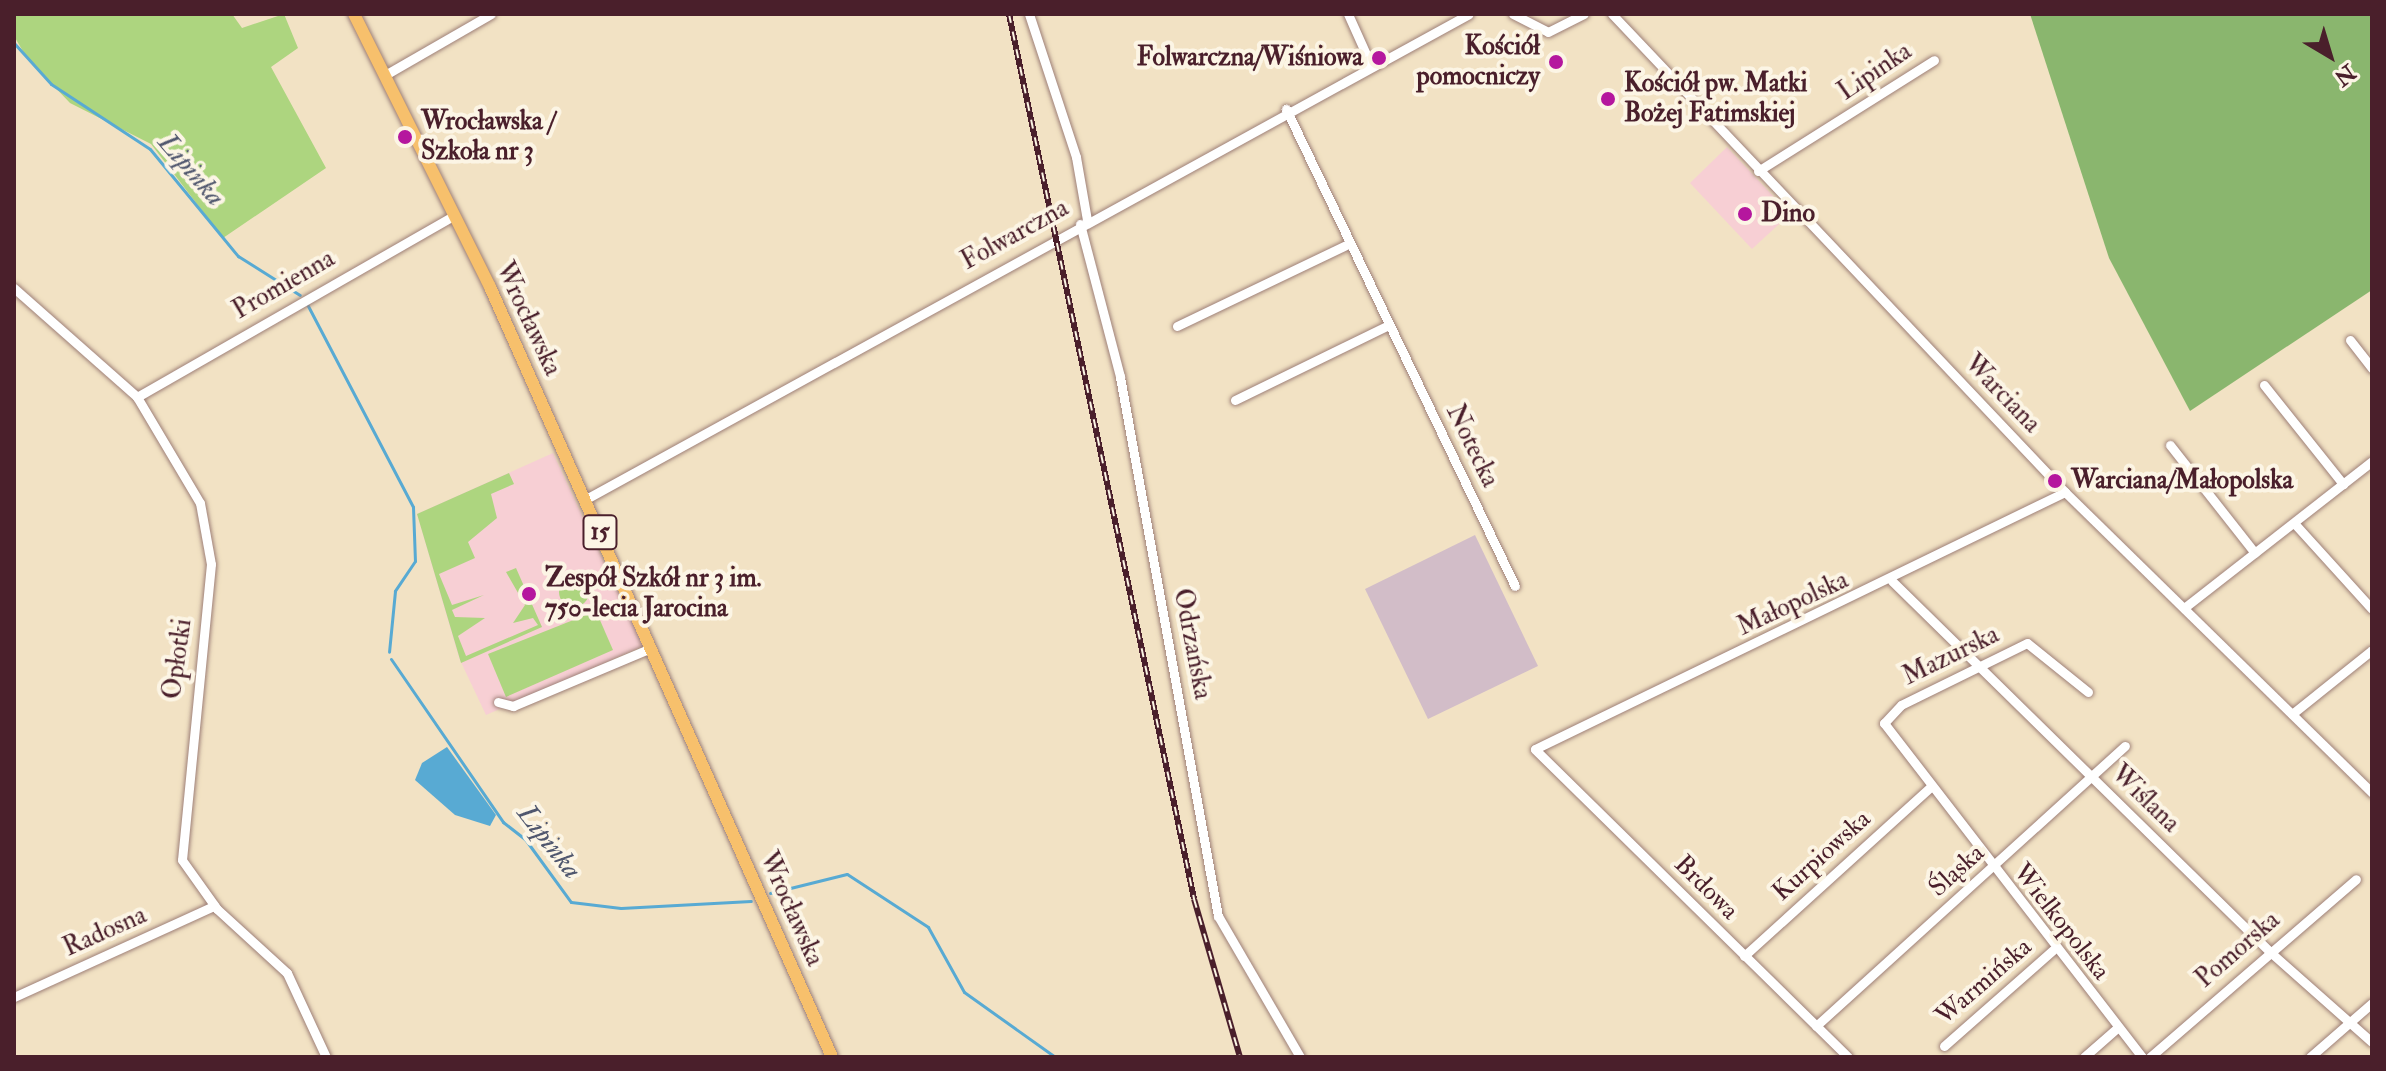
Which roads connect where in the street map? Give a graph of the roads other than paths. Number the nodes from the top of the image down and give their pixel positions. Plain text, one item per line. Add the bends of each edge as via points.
1 (354, 14) edge
2 (491, 14) edge
3 (1029, 14) edge
4 (1348, 14) edge
5 (1469, 14) edge
6 (1513, 14) edge
7 (1584, 14) edge
8 (1612, 14) edge
9 (1934, 60) dead end
10 (1370, 63) junction
11 (385, 75) junction
12 (1286, 109) junction
13 (1758, 171) junction
14 (455, 215) junction
15 (1084, 222) junction
16 (1350, 243) junction
17 (14, 288) edge
18 (1389, 325) junction
19 (1177, 326) dead end
20 (2350, 340) dead end
21 (2372, 368) edge
22 (2264, 385) dead end
23 (137, 397) junction
24 (1235, 400) dead end
25 (2170, 445) dead end
26 (2372, 461) edge
27 (2343, 484) junction
28 (2065, 492) junction
29 (586, 499) junction
30 (2294, 523) junction
31 (2255, 553) junction
32 (1892, 581) junction
33 (1515, 586) dead end
34 (2184, 608) junction
35 (2372, 609) edge
36 (651, 648) junction
37 (2372, 650) edge
38 (1978, 667) junction
39 (2088, 692) dead end
40 (498, 702) dead end
41 (2292, 714) junction
42 (1888, 737) joint
43 (2125, 746) dead end
44 (1535, 749) joint
45 (2091, 777) junction
46 (1929, 788) junction
47 (2372, 793) edge
48 (1992, 869) junction
49 (2356, 879) dead end
50 (214, 906) junction
51 (2053, 950) junction
52 (2269, 951) junction
53 (1744, 956) junction
54 (14, 997) edge
55 (2372, 1003) edge
56 (2346, 1025) junction
57 (1816, 1026) junction
58 (2116, 1029) junction
59 (2372, 1042) edge
60 (1944, 1046) dead end
61 (326, 1057) edge
62 (832, 1057) edge
63 (1300, 1057) edge
64 (1848, 1057) edge
65 (2084, 1057) edge
66 (2142, 1057) edge
67 (2150, 1057) edge
68 (2310, 1057) edge

1 - 11 main road, Wrocławska / 15
2 - 11 street
3 - 15 street, Odrzańska via 1076,157
4 - 10 street
5 - 10 street, Folwarczna
6 - 7 street via 1548,32
8 - 13 street, Warciana
9 - 13 street, Lipinka
10 - 12 street, Folwarczna
11 - 14 main road, Wrocławska / 15
12 - 15 street, Folwarczna
12 - 16 street, Notecka
13 - 28 street, Warciana
14 - 23 street, Promienna
14 - 29 main road, Wrocławska / 15
15 - 29 street, Folwarczna
15 - 63 street, Odrzańska via 1120,377 1218,916
16 - 18 street, Notecka
16 - 19 street
17 - 23 street, Opłotki
18 - 24 street
18 - 33 street, Notecka
20 - 21 street
22 - 27 street
23 - 50 street, Opłotki via 186,475 208,530 181,842 188,871
25 - 31 street
26 - 27 street
27 - 30 street
28 - 32 street, Małopolska
28 - 34 street, Warciana
29 - 36 main road, Wrocławska / 15
30 - 31 street
30 - 35 street
31 - 34 street
32 - 38 street, Wiślana
32 - 44 street, Małopolska
34 - 41 street, Warciana
36 - 40 street via 517,705
36 - 62 main road, Wrocławska / 15
37 - 41 street
38 - 39 street, Mazurska via 2036,644
38 - 42 street, Mazurska via 1901,705 1884,723
38 - 45 street, Wiślana
41 - 47 street, Warciana
42 - 46 street, Wielkopolska
43 - 45 street, Śląska
44 - 53 street, Brdowa
45 - 48 street, Śląska
45 - 52 street, Wiślana
46 - 48 street, Wielkopolska
46 - 53 street, Kurpiowska
48 - 51 street, Wielkopolska
48 - 57 street, Śląska
49 - 52 street, Pomorska
50 - 54 street, Radosna
50 - 61 street, Opłotki via 287,973
51 - 58 street, Wielkopolska
51 - 60 street, Warmińska
52 - 56 street, Wiślana
52 - 67 street, Pomorska
53 - 57 street, Brdowa
55 - 56 street
56 - 59 street, Wiślana
56 - 68 street
57 - 64 street, Brdowa
58 - 65 street
58 - 66 street, Wielkopolska

